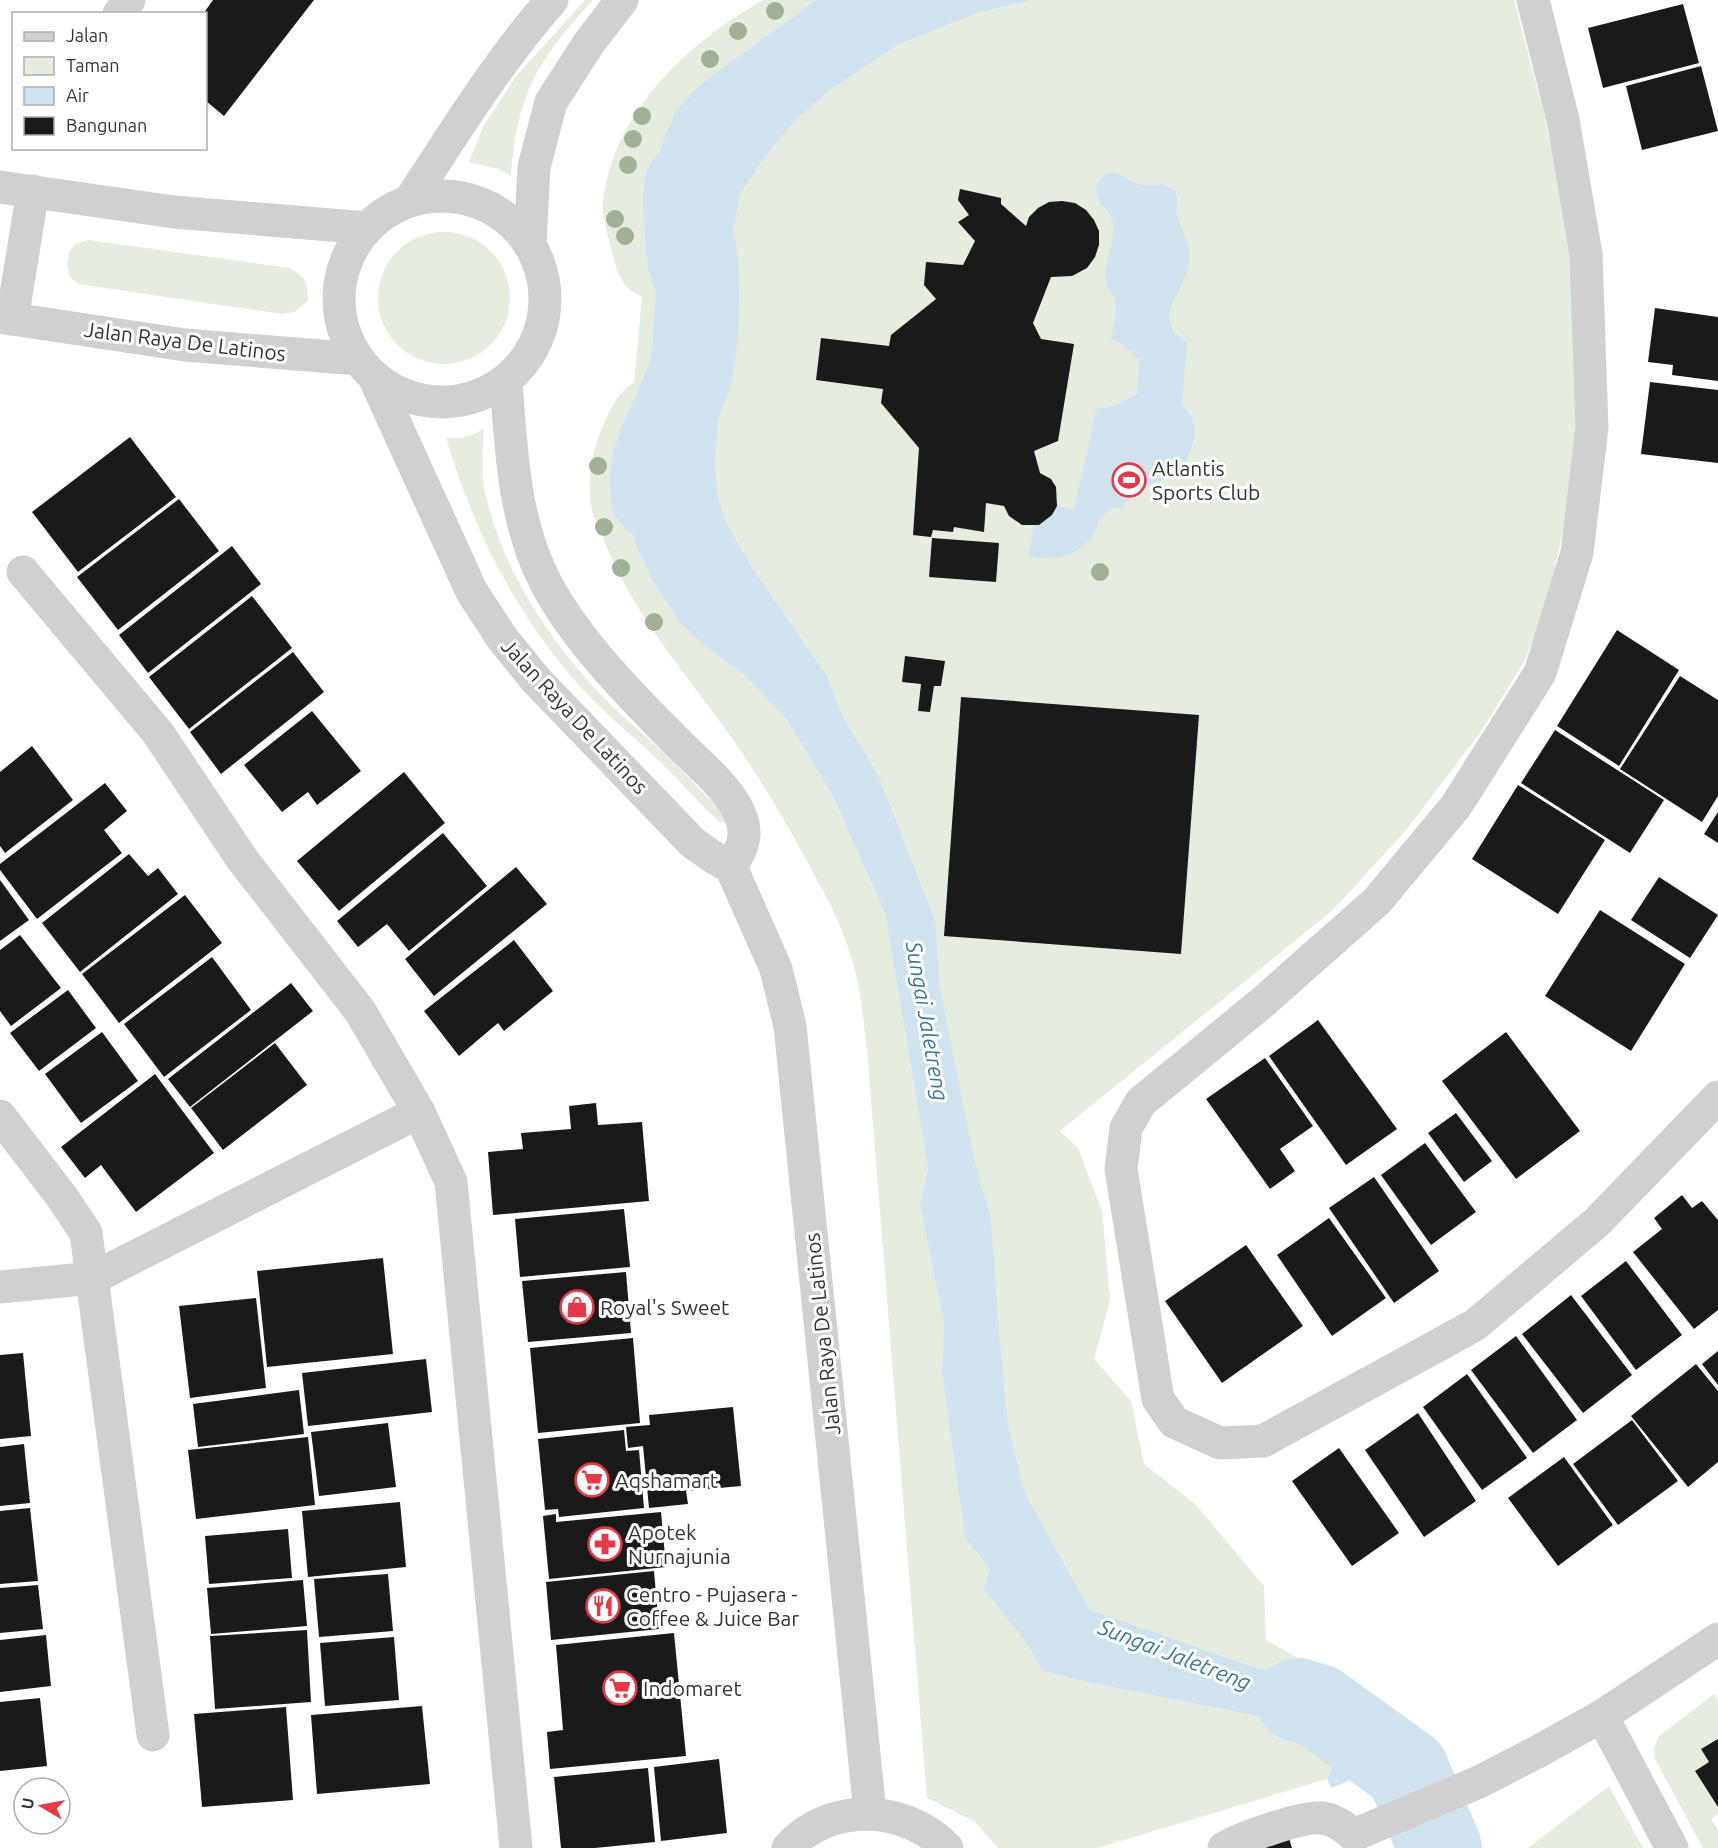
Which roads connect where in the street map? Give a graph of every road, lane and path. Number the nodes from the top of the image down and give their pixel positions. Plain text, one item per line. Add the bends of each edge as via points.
1 (552, 0) edge
2 (622, 0) edge
3 (1533, 0) edge
4 (0, 187) edge
5 (33, 191) junction
6 (410, 200) junction
7 (367, 228) junction
8 (530, 244) junction
9 (6, 318) edge
10 (366, 368) junction
11 (506, 381) junction
12 (23, 572) dead end
13 (731, 867) junction
14 (1718, 1096) edge
15 (419, 1112) junction
16 (0, 1116) edge
17 (93, 1278) junction
18 (0, 1287) edge
19 (1718, 1639) edge
20 (1602, 1716) junction
21 (153, 1735) dead end
22 (870, 1813) junction
23 (1352, 1841) edge
24 (516, 1848) edge
25 (788, 1848) edge
26 (947, 1848) edge
27 (1224, 1848) edge
28 (1672, 1848) edge

1 - 6 street, Jalan Raya De Latinos via 480,94
2 - 8 street, Jalan Raya De Latinos via 551,102 534,167
3 - 14 street via 1563,120 1586,254 1592,427 1577,553 1540,673 1456,806 1377,901 1141,1102 1126,1128 1120,1169 1158,1399 1174,1422 1220,1443 1263,1441 1475,1325 1597,1222
4 - 5 street
5 - 7 street via 174,212
5 - 9 street, Jalan Raya De Latinos
6 - 7 street, Jalan Raya De Latinos via 387,211
6 - 8 street, Jalan Raya De Latinos via 444,195 478,201 508,219
7 - 10 street, Jalan Raya De Latinos via 351,250 341,277 339,306 345,334
8 - 11 street, Jalan Raya De Latinos via 541,267 544,317 523,363
9 - 10 street, Jalan Raya De Latinos
10 - 11 street, Jalan Raya De Latinos via 398,393 425,401 454,402 481,396
10 - 13 street, Jalan Raya De Latinos via 472,592 502,639 536,681 693,843
11 - 13 street via 522,522 541,573 587,645 727,793 742,820 744,844
12 - 15 street via 158,733 242,859 360,1011
13 - 22 street, Jalan Raya De Latinos via 776,969 790,1026
15 - 17 street
15 - 24 street via 451,1182
16 - 17 street via 86,1233
17 - 18 street
17 - 21 street
19 - 20 street
20 - 23 street via 1479,1782
20 - 28 street
22 - 25 street via 832,1819 797,1837
22 - 26 street via 905,1820 936,1837
23 - 27 street via 1338,1823 1320,1818 1285,1825

